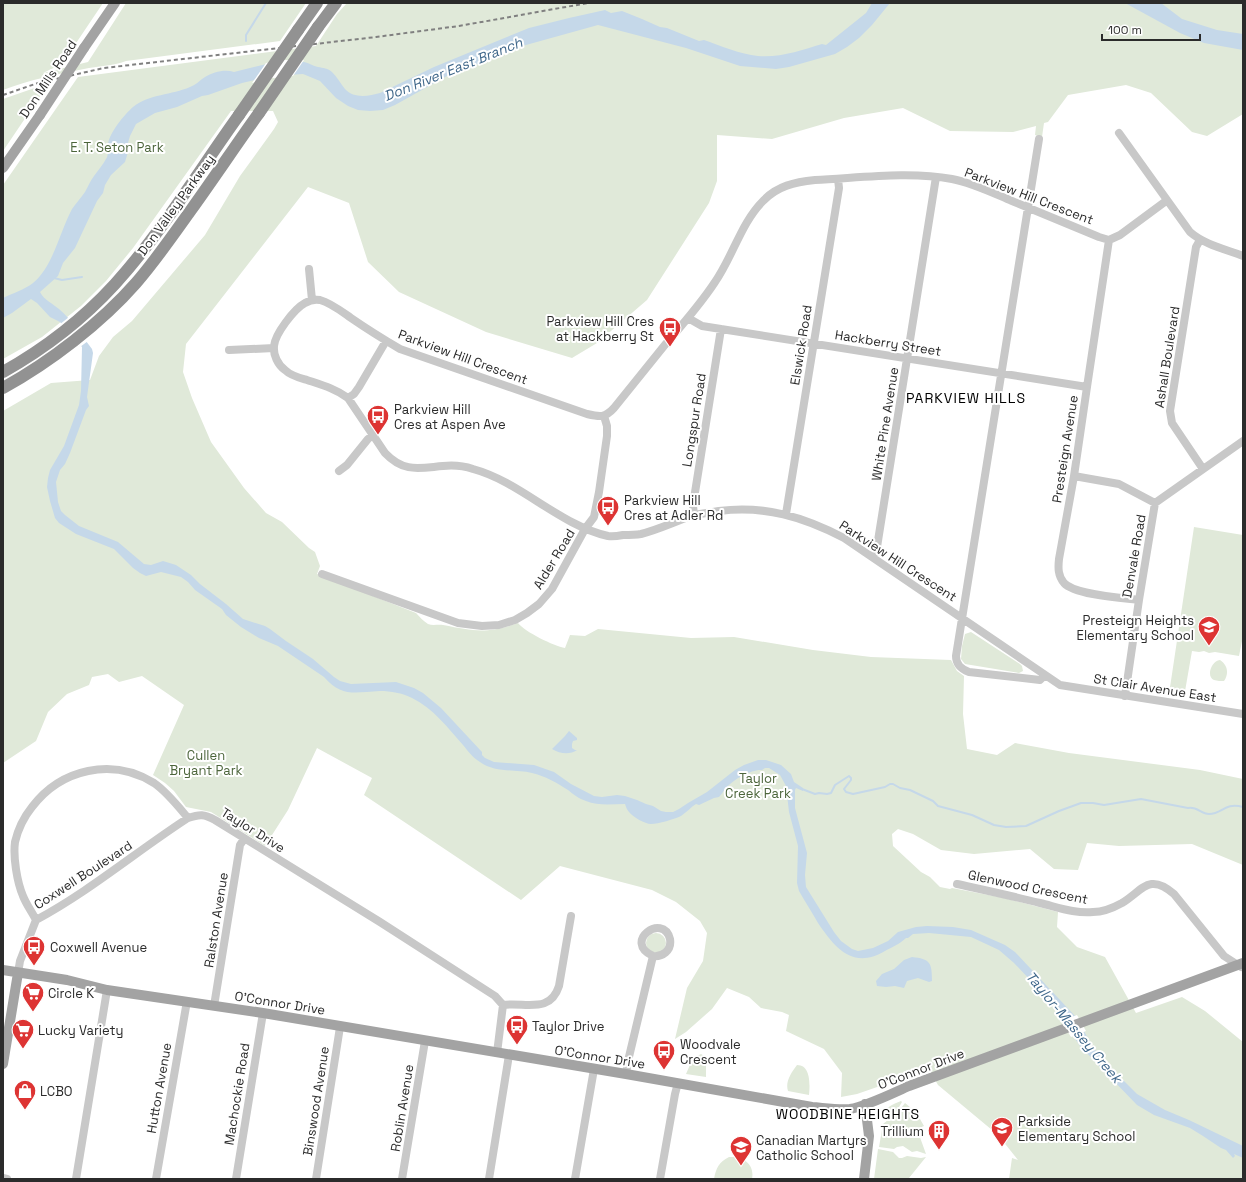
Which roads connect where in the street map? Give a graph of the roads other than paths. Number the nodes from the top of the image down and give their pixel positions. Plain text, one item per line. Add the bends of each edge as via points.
1 (115, 3) edge
2 (317, 3) edge
3 (336, 3) edge
4 (1119, 133) dead end
5 (1039, 139) dead end
6 (3, 168) edge
7 (936, 177) junction
8 (838, 179) junction
9 (1166, 201) junction
10 (1028, 207) junction
11 (1109, 240) junction
12 (1200, 240) junction
13 (1243, 256) edge
14 (309, 269) dead end
15 (312, 300) junction
16 (688, 318) junction
17 (721, 329) junction
18 (386, 341) junction
19 (814, 344) junction
20 (274, 348) junction
21 (229, 350) dead end
22 (907, 358) junction
23 (3, 372) edge
24 (1000, 373) junction
25 (1087, 386) junction
26 (3, 388) edge
27 (348, 398) junction
28 (604, 416) junction
29 (373, 435) junction
30 (1243, 441) edge
31 (1203, 469) junction
32 (339, 471) dead end
33 (1074, 476) junction
34 (1155, 503) junction
35 (786, 514) junction
36 (694, 516) junction
37 (585, 529) junction
38 (873, 557) junction
39 (322, 574) dead end
40 (1139, 600) junction
41 (962, 617) junction
42 (1045, 675) junction
43 (1064, 686) joint
44 (1125, 696) junction
45 (1243, 714) edge
46 (188, 818) junction
47 (244, 839) junction
48 (957, 884) dead end
49 (571, 916) dead end
50 (36, 920) junction
51 (653, 956) dead end
52 (1241, 966) edge
53 (3, 970) edge
54 (18, 972) junction
55 (107, 990) junction
56 (187, 1001) junction
57 (503, 1005) junction
58 (214, 1006) junction
59 (262, 1013) junction
60 (340, 1027) junction
61 (425, 1041) junction
62 (497, 1053) junction
63 (510, 1055) junction
64 (3, 1064) edge
65 (594, 1069) junction
66 (626, 1074) junction
67 (678, 1083) junction
68 (865, 1104) junction
69 (3, 1178) edge
70 (7, 1179) edge
71 (76, 1179) edge
72 (156, 1179) edge
73 (236, 1179) edge
74 (316, 1179) edge
75 (402, 1179) edge
76 (489, 1179) edge
77 (575, 1179) edge
78 (660, 1179) edge
79 (864, 1179) edge

1 - 6 main road, Don Mills Road, bridge
2 - 23 highway, Don Valley Parkway, bridge via 149,242 114,284 85,314 26,359
3 - 26 highway, Don Valley Parkway, bridge via 169,241 136,283 94,324 59,352
4 - 9 street
5 - 10 street
7 - 8 street, Parkview Hill Crescent via 915,175
7 - 10 street, Parkview Hill Crescent via 968,183
7 - 22 street, White Pine Avenue
8 - 16 street, Parkview Hill Crescent via 796,182 767,197 751,215 717,280
8 - 19 street, Elswick Road
9 - 11 street via 1120,235
9 - 12 street via 1190,232
10 - 11 street, Parkview Hill Crescent
10 - 24 street
11 - 25 street, Presteign Avenue
12 - 13 street
12 - 31 street, Ashall Boulevard via 1196,248 1170,411 1172,423
14 - 15 street
15 - 18 street, Parkview Hill Crescent via 326,302
15 - 20 street via 300,306 282,327 274,342
16 - 17 street, Hackberry Street via 702,326
16 - 28 street, Parkview Hill Crescent via 614,408
17 - 19 street, Hackberry Street
17 - 36 street, Longspur Road via 693,505
18 - 27 street via 359,388
18 - 28 street, Parkview Hill Crescent via 400,349 587,414
19 - 22 street, Hackberry Street
19 - 35 street, Elswick Road
20 - 21 street
20 - 27 street, Parkview Hill Crescent via 277,360 284,370 331,388
22 - 24 street, Hackberry Street
22 - 38 street, White Pine Avenue via 877,547
24 - 25 street, Hackberry Street
24 - 41 street
25 - 33 street, Presteign Avenue
27 - 29 street, Parkview Hill Crescent
28 - 37 street, Alder Road via 607,436 599,492 594,517
29 - 32 street
29 - 37 street, Parkview Hill Crescent via 391,459 402,466 420,469 454,466 480,471 497,478
30 - 31 street, Denvale Road
31 - 34 street, Denvale Road
33 - 34 street via 1119,484
33 - 40 street, Presteign Avenue via 1059,559 1059,575 1064,583 1081,592
34 - 40 street, Denvale Road
35 - 36 street, Parkview Hill Crescent via 736,509
35 - 38 street, Parkview Hill Crescent via 827,529
36 - 37 street, Parkview Hill Crescent via 641,534 610,536
37 - 39 street, Alder Road via 552,589 539,604 515,620 499,625 458,624
38 - 41 street, Parkview Hill Crescent
40 - 44 street, Denvale Road
41 - 42 street, Parkview Hill Crescent
41 - 42 street via 956,662 963,670 1040,680
42 - 43 street, Parkview Hill Crescent
43 - 44 street, St Clair Avenue East
44 - 45 street, St Clair Avenue East
46 - 47 street, Taylor Drive via 199,814 208,816
46 - 50 street, Coxwell Boulevard via 112,872
46 - 50 street via 154,783 122,770 109,768 86,771 53,786 40,797 26,815 15,842 17,876 23,896
47 - 57 street, Taylor Drive via 380,922 495,996
47 - 58 street, Ralston Avenue via 240,845
48 - 52 street, Glenwood Crescent via 1072,911 1092,913 1112,908 1143,887 1158,884 1174,894 1224,956
49 - 57 street via 558,991 553,999 543,1005
50 - 54 street, Coxwell Boulevard
51 - 66 street
52 - 68 main road, O'Connor Drive
53 - 54 main road, O'Connor Drive
54 - 55 main road, O'Connor Drive via 68,980
54 - 64 main road
55 - 56 main road, O'Connor Drive
55 - 71 street
56 - 58 main road, O'Connor Drive
56 - 72 street, Hutton Avenue
57 - 62 street
58 - 59 main road, O'Connor Drive
59 - 60 main road, O'Connor Drive
59 - 73 street, Machockie Road
60 - 61 main road, O'Connor Drive
60 - 74 street, Binswood Avenue
61 - 62 main road, O'Connor Drive
61 - 75 street, Roblin Avenue
62 - 63 main road, O'Connor Drive
63 - 65 main road, O'Connor Drive
63 - 76 street
65 - 66 main road, O'Connor Drive
65 - 77 street
66 - 67 main road, O'Connor Drive
67 - 68 main road, O'Connor Drive via 812,1107 851,1109
67 - 78 street
68 - 79 main road via 869,1136
69 - 70 street

